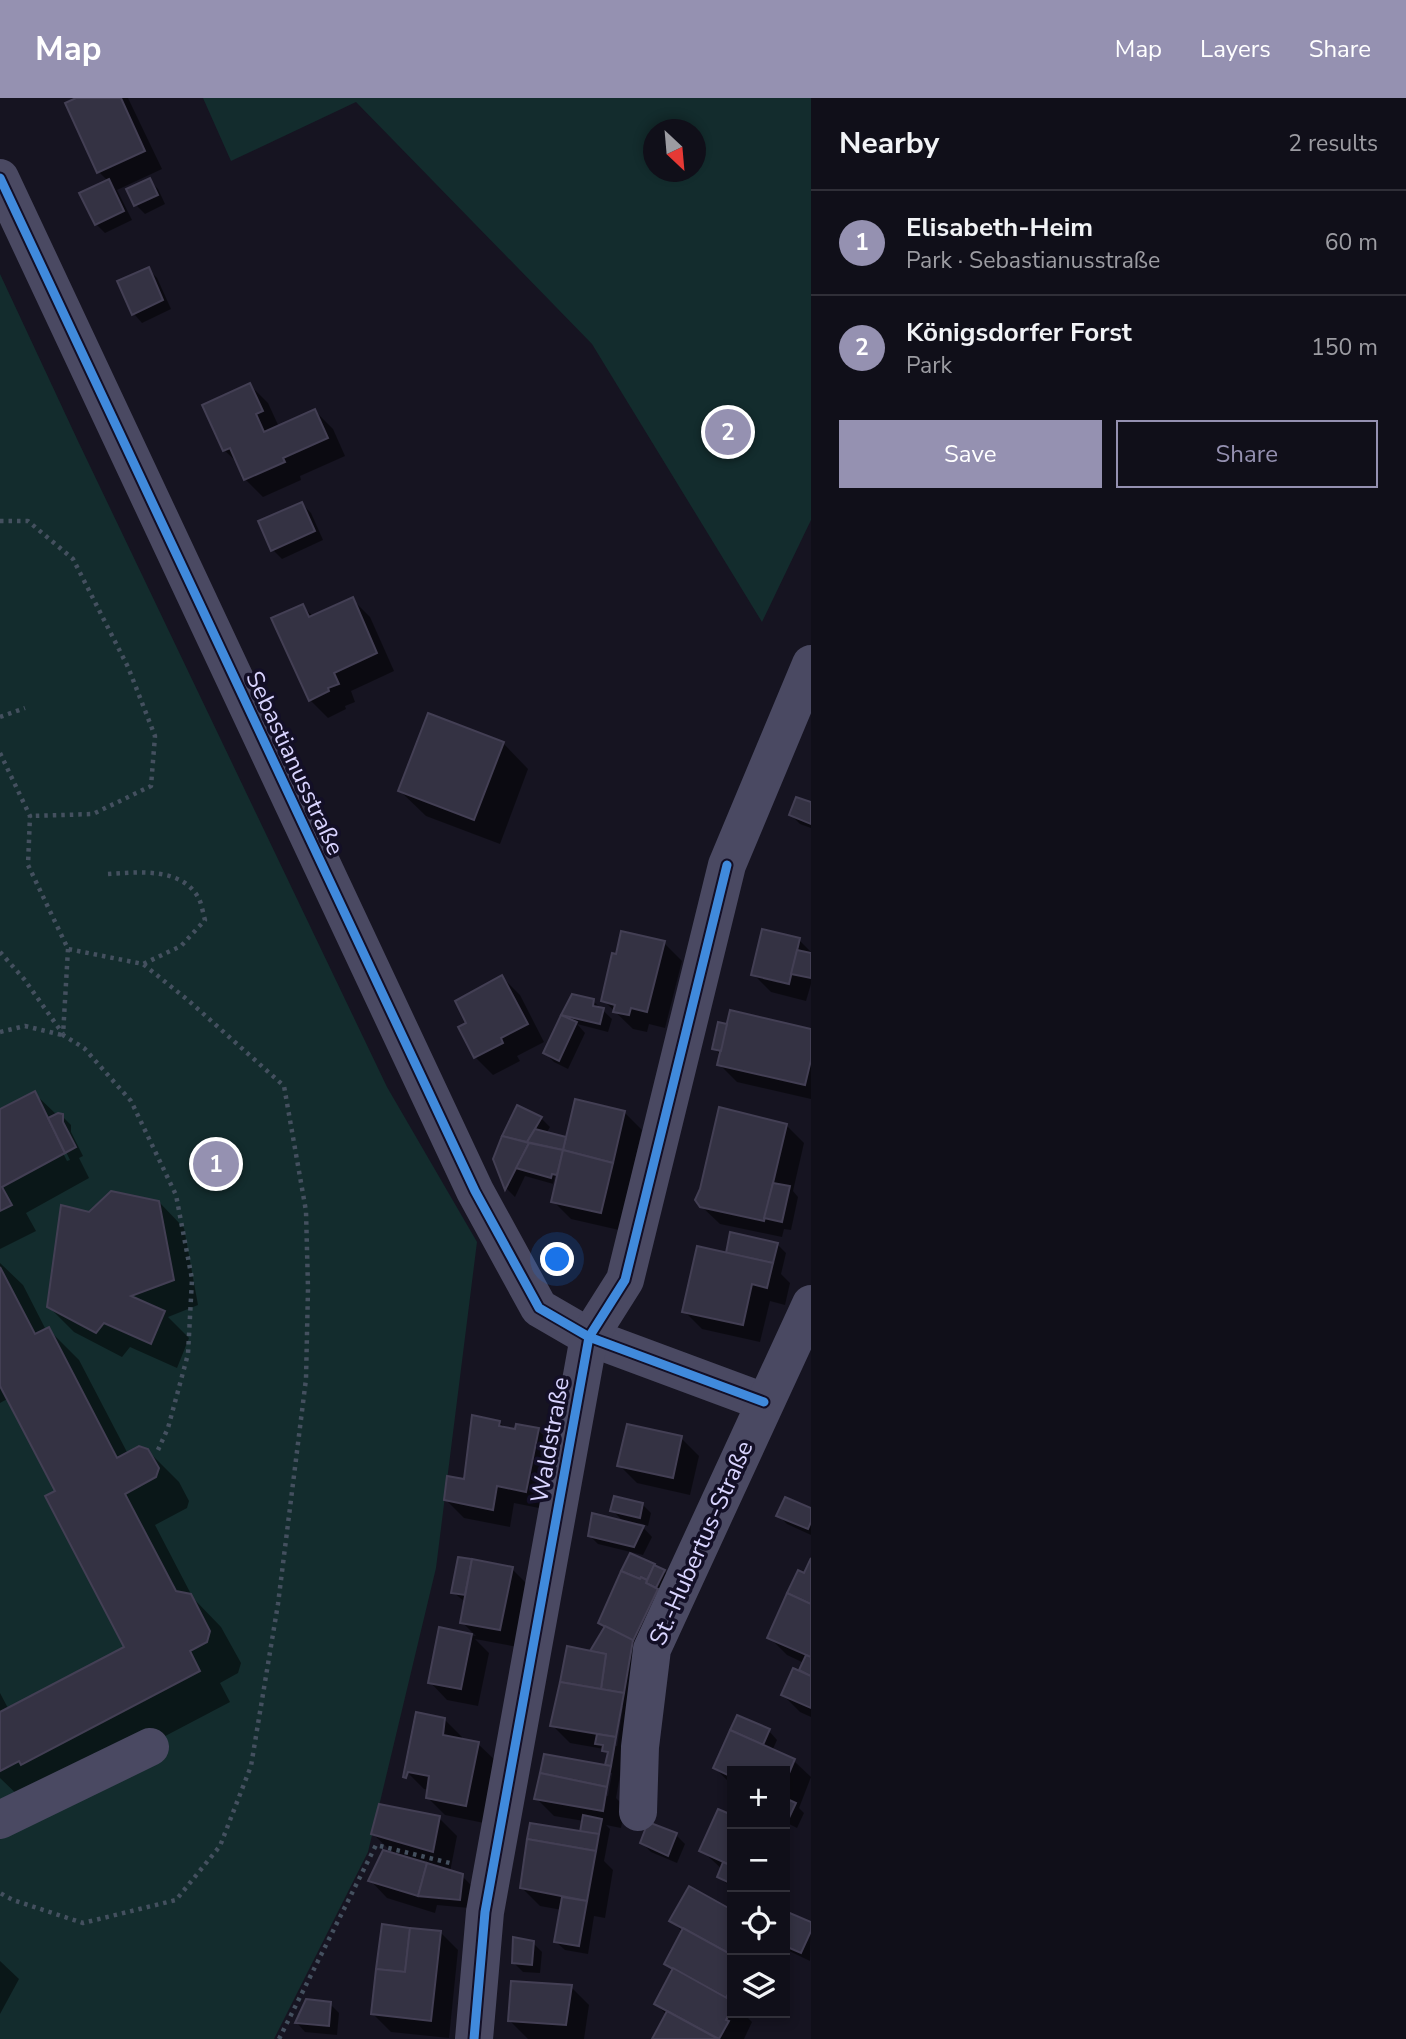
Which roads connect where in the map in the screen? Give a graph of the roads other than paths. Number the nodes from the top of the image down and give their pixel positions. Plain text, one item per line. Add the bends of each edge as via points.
1 (0, 178) edge
2 (811, 664) edge
3 (811, 1304) edge
4 (589, 1337) junction
5 (764, 1402) junction
6 (150, 1746) dead end
7 (638, 1812) dead end
8 (0, 1820) edge
9 (474, 2039) edge

1 - 4 street, Sebastianusstraße via 475,1191 539,1308
2 - 4 street, Waldstraße via 727,865 625,1280
3 - 5 street, St.-Hubertus-Straße
4 - 5 street
4 - 9 street, Waldstraße via 485,1912
5 - 7 street, St.-Hubertus-Straße via 652,1649 640,1747
6 - 8 street

